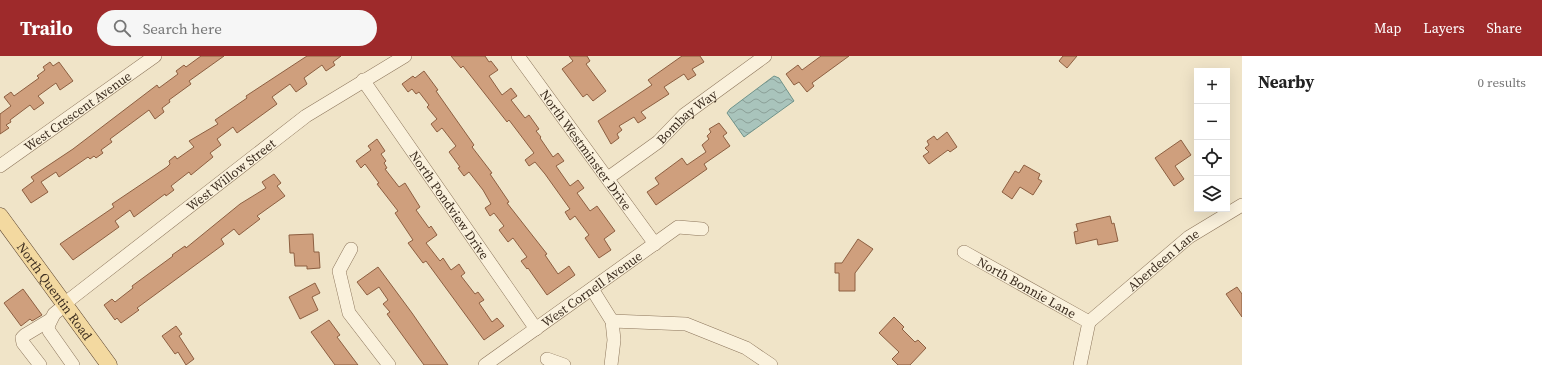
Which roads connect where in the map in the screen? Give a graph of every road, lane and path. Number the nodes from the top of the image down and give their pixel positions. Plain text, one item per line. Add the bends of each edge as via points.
1 (155, 56) edge
2 (405, 56) edge
3 (518, 56) edge
4 (765, 56) edge
5 (363, 80) junction
6 (0, 166) edge
7 (608, 178) junction
8 (1242, 205) edge
9 (0, 216) edge
10 (702, 230) dead end
11 (655, 244) junction
12 (351, 249) dead end
13 (964, 252) dead end
14 (592, 289) junction
15 (65, 305) junction
16 (50, 320) junction
17 (612, 321) junction
18 (1089, 322) junction
19 (536, 329) junction
20 (547, 360) dead end
21 (40, 365) edge
22 (73, 365) edge
23 (109, 365) edge
24 (389, 365) edge
25 (485, 365) edge
26 (564, 365) edge
27 (611, 365) edge
28 (771, 365) edge
29 (1080, 365) edge

1 - 6 street, West Crescent Avenue
2 - 5 street, West Willow Street
3 - 7 street, North Westminster Drive
4 - 7 street, Bombay Way via 684,115 658,142
5 - 15 street, West Willow Street via 306,116
5 - 19 street, North Pondview Drive
7 - 11 street, North Westminster Drive
8 - 18 street, Aberdeen Lane via 1189,237
9 - 15 main road, North Quentin Road
10 - 11 street, West Cornell Avenue via 678,227
11 - 14 street, West Cornell Avenue
12 - 24 street via 339,271 349,313
13 - 18 street, North Bonnie Lane
14 - 17 street
14 - 19 street, West Cornell Avenue
15 - 16 street, West Willow Street
15 - 23 main road, North Quentin Road
16 - 21 street, West Willow Street via 22,338
16 - 22 street via 49,331
17 - 27 street via 614,340
17 - 28 street via 686,324 746,348
18 - 29 street
19 - 25 street, West Cornell Avenue
20 - 26 street

